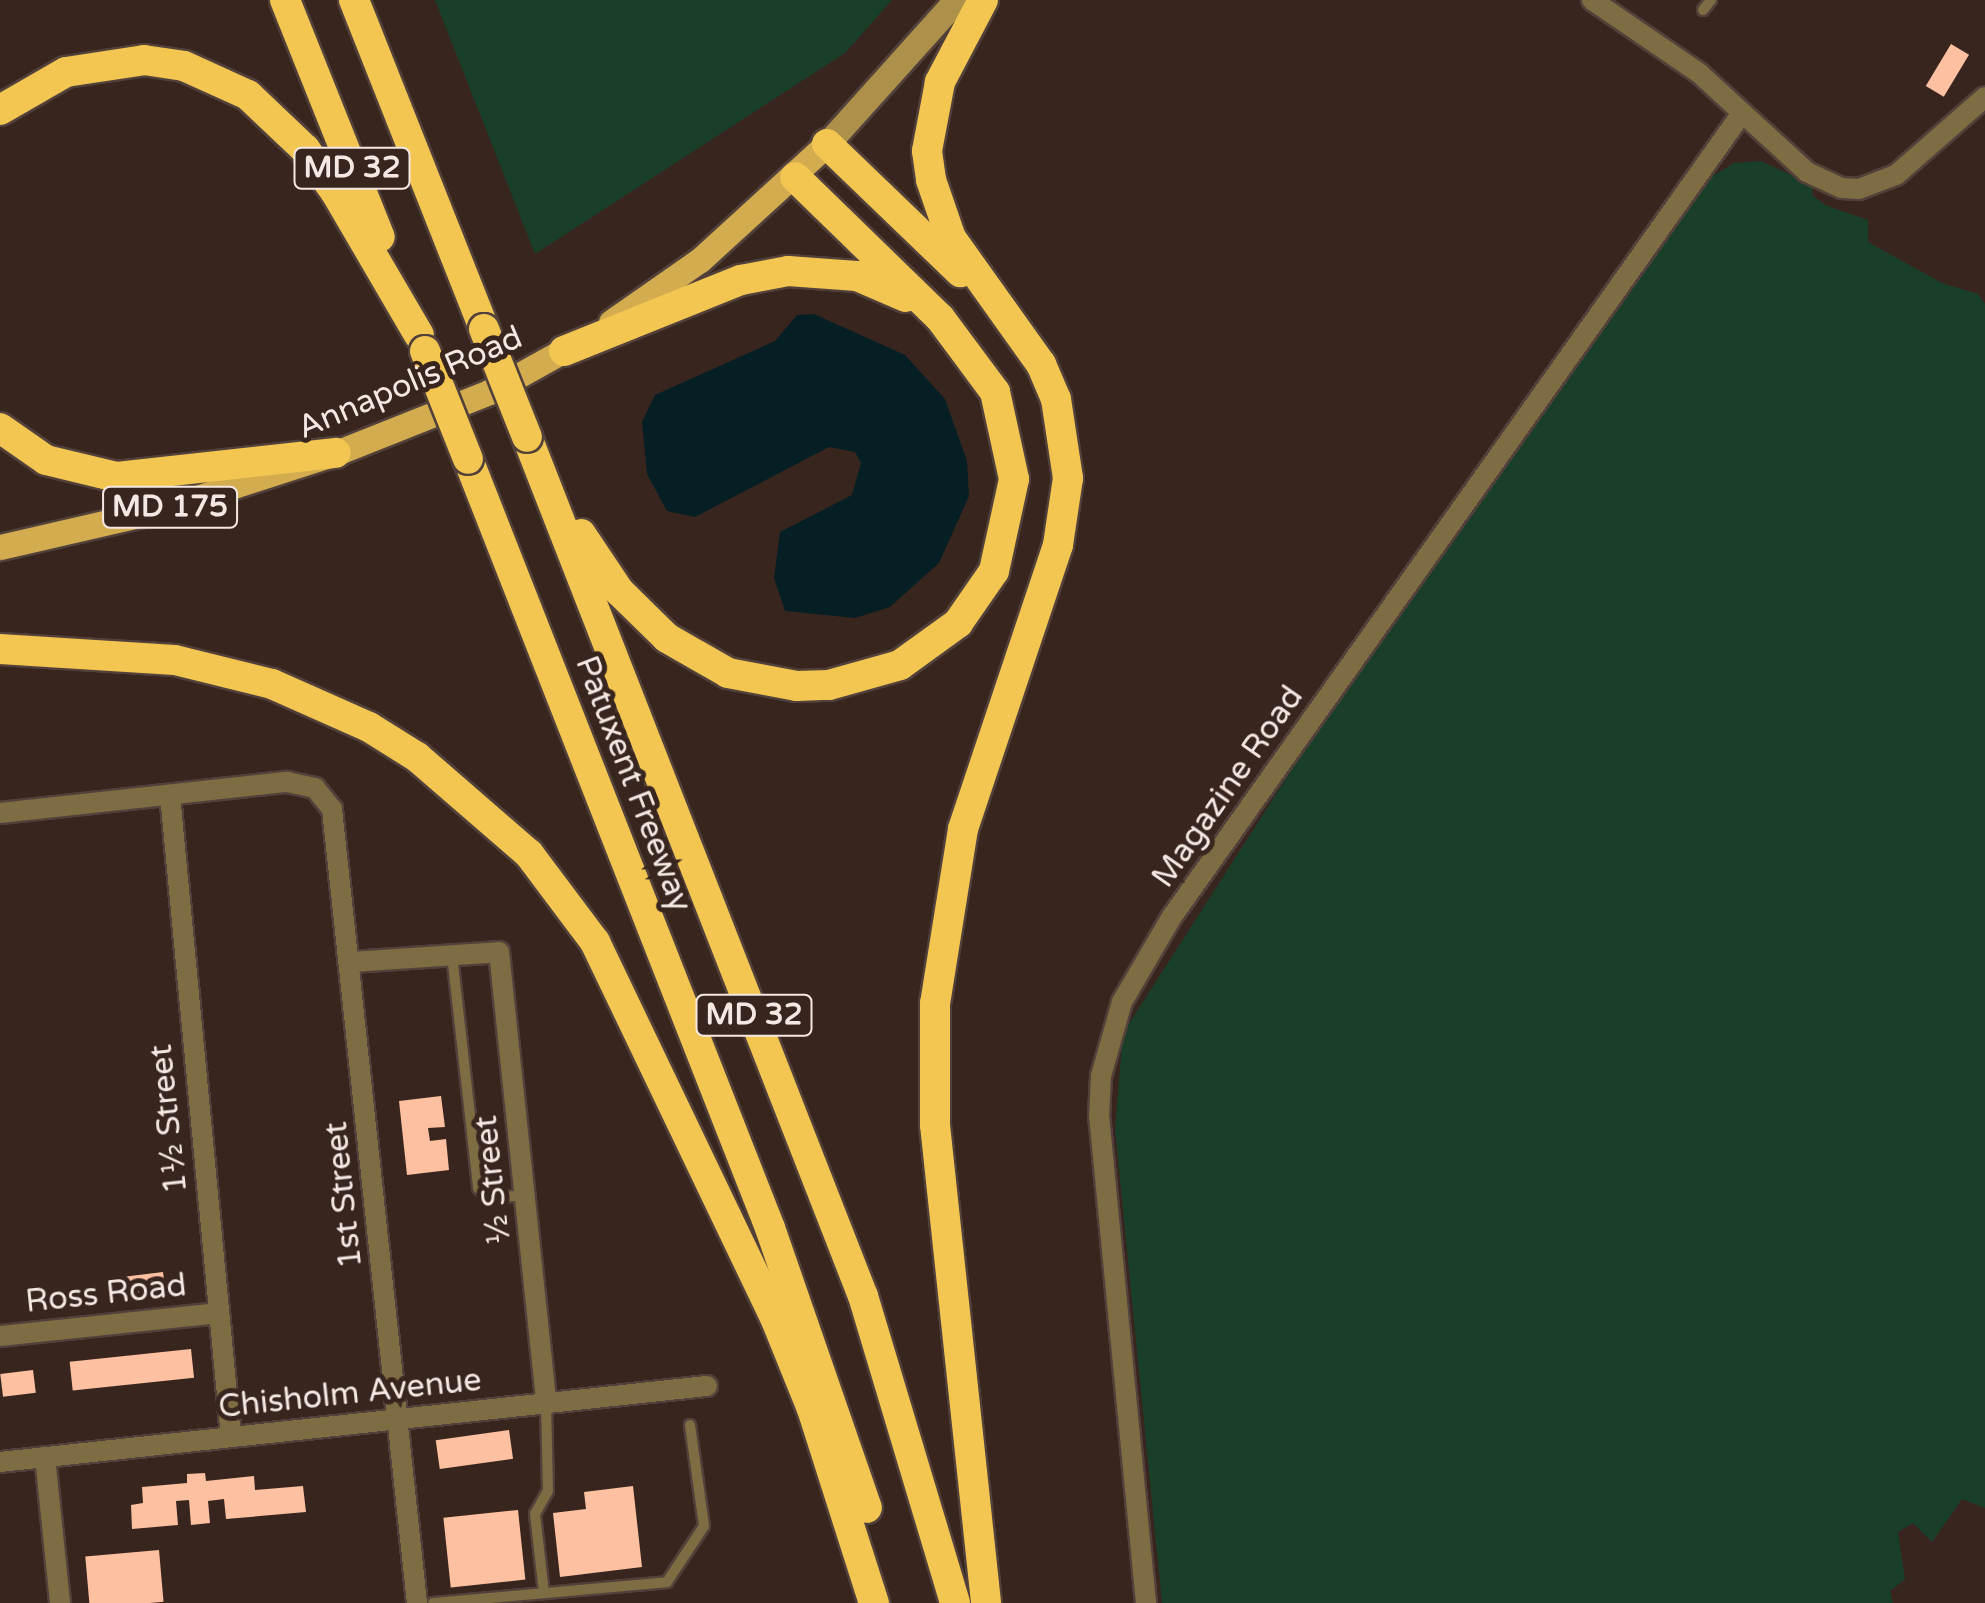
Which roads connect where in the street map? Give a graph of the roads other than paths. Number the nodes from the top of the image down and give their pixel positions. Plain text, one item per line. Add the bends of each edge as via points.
1 (285, 0) edge
2 (354, 0) edge
3 (956, 0) edge
4 (984, 0) edge
5 (1592, 0) edge
6 (1711, 0) edge
7 (1703, 10) dead end
8 (1985, 97) edge
9 (0, 110) edge
10 (1740, 116) junction
11 (826, 144) junction
12 (796, 177) junction
13 (940, 318) junction
14 (1020, 329) junction
15 (422, 343) junction
16 (564, 351) junction
17 (0, 428) edge
18 (532, 449) junction
19 (336, 453) junction
20 (0, 547) edge
21 (0, 648) edge
22 (170, 795) junction
23 (0, 813) edge
24 (452, 956) junction
25 (350, 962) junction
26 (524, 1196) junction
27 (219, 1312) junction
28 (0, 1336) edge
29 (706, 1386) dead end
30 (546, 1402) junction
31 (397, 1420) junction
32 (690, 1425) dead end
33 (232, 1437) junction
34 (45, 1457) junction
35 (0, 1462) edge
36 (544, 1593) junction
37 (60, 1603) edge
38 (417, 1603) edge
39 (433, 1603) edge
40 (874, 1603) edge
41 (891, 1603) edge
42 (955, 1603) edge
43 (986, 1603) edge
44 (1146, 1603) edge

1 - 15 highway, Patuxent Freeway / MD 32
2 - 18 highway, Patuxent Freeway / MD 32, bridge
3 - 11 main road, Annapolis Road / MD 175
4 - 14 highway via 940,82 928,150 930,180 952,238
5 - 10 street via 1699,74
6 - 7 lane
8 - 10 street via 1896,174 1858,189 1816,178
9 - 15 highway via 66,72 144,60 184,66 248,95 273,114 326,178
10 - 44 street, Magazine Road via 1172,918 1122,1002 1102,1076 1100,1118
11 - 12 main road, Annapolis Road / MD 175
11 - 14 highway
12 - 13 highway
12 - 16 main road, Annapolis Road / MD 175 via 700,260
13 - 16 highway via 857,276 788,270 740,280
13 - 18 highway via 995,392 1012,451 1012,511 994,571 967,612 932,645 882,672 797,686 728,673 693,656 619,592
14 - 43 highway via 1056,399 1066,442 1066,511 963,830 940,950 933,1067
15 - 41 highway, Patuxent Freeway / MD 32, bridge via 776,1245 866,1504
16 - 19 main road, Annapolis Road / MD 175 via 488,392
17 - 19 highway via 46,460 116,477
18 - 42 highway, Patuxent Freeway / MD 32 via 863,1296
19 - 20 main road, Annapolis Road / MD 175 via 156,511
21 - 40 highway via 174,660 272,684 369,727 417,757 529,854 604,957 776,1320
22 - 23 street
22 - 25 street, 1st Street via 287,782 314,788 335,820
22 - 27 street, 1½ Street
24 - 25 street
24 - 26 lane via 478,1188 486,1197
24 - 26 street, ½ Street via 498,952
25 - 31 street, 1st Street
26 - 30 street, ½ Street
27 - 28 street, Ross Road
27 - 33 street, 1½ Street
29 - 30 street, Chisholm Avenue
30 - 31 street, Chisholm Avenue
30 - 36 lane via 548,1492 534,1514
31 - 33 street, Chisholm Avenue
31 - 38 street, 1st Street
32 - 36 lane via 704,1526 667,1582
33 - 34 street, Chisholm Avenue
34 - 35 street, Chisholm Avenue
34 - 37 street
36 - 39 lane

